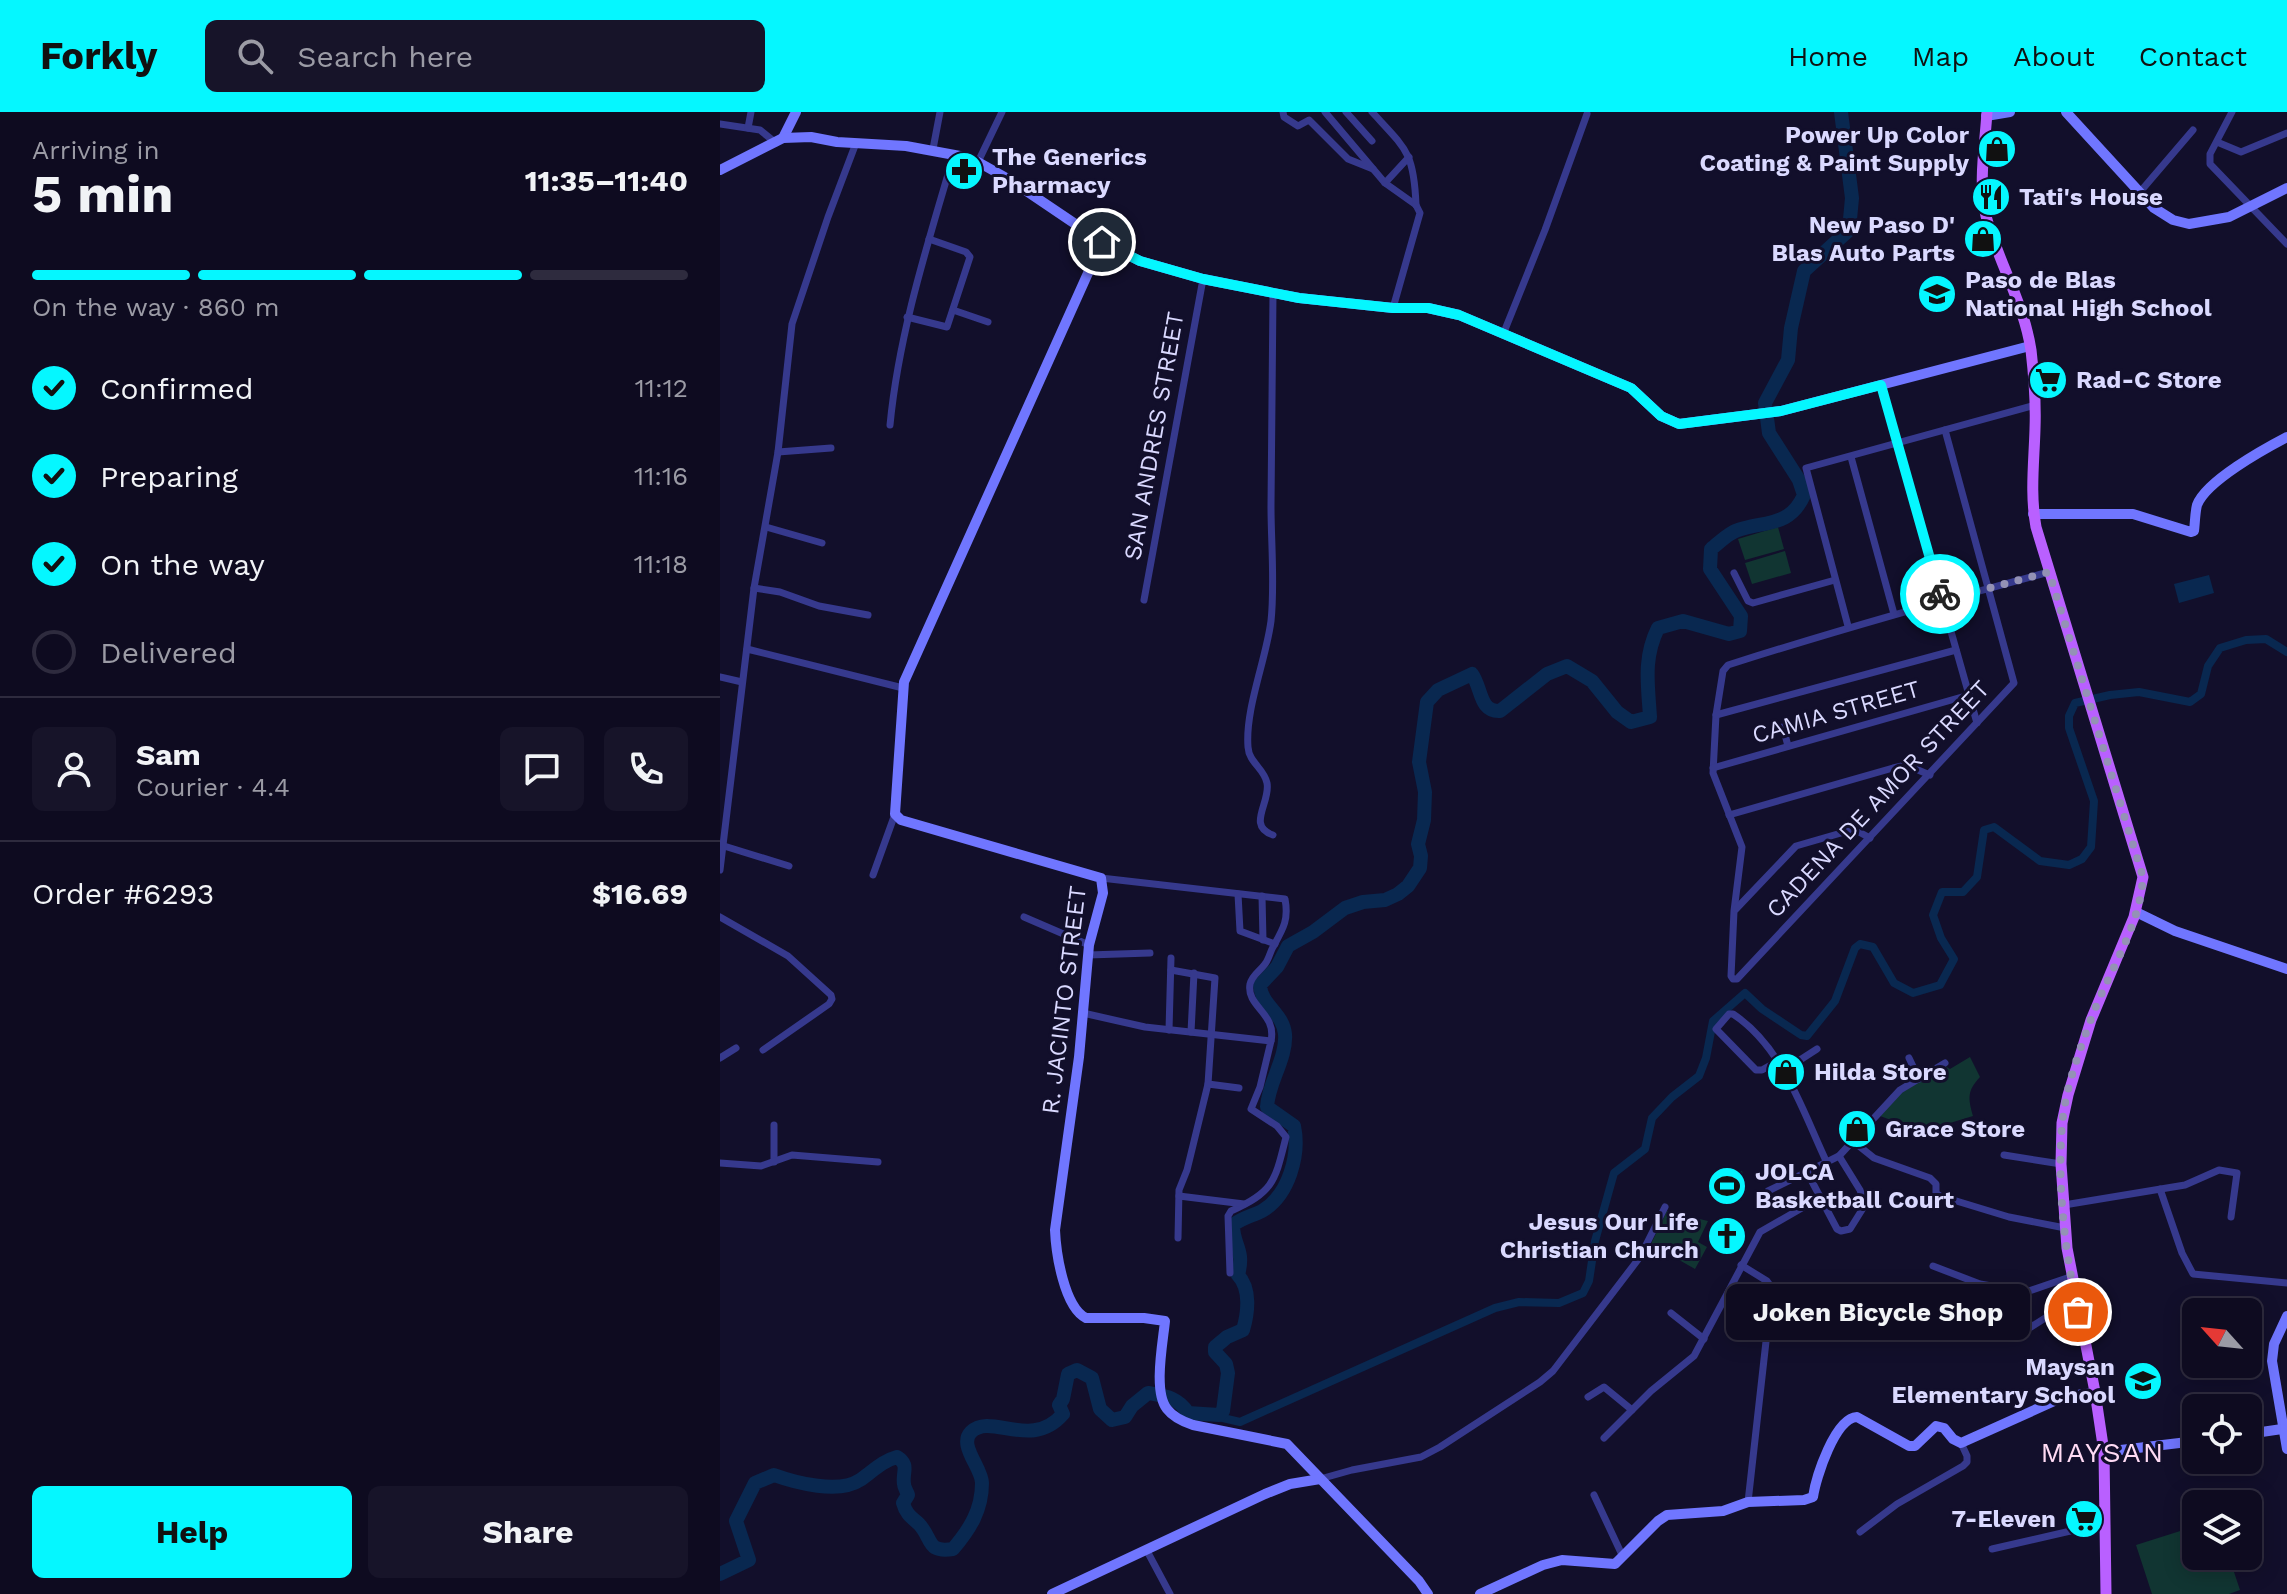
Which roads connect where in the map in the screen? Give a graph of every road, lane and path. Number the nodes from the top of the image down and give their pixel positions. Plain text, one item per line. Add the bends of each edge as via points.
1 (751, 112) edge
2 (796, 112) edge
3 (940, 112) edge
4 (1002, 112) edge
5 (1283, 112) edge
6 (1326, 112) edge
7 (1346, 112) edge
8 (2010, 112) edge
9 (2066, 112) edge
10 (2232, 112) edge
11 (1374, 113) edge
12 (1587, 114) edge
13 (1986, 114) edge
14 (720, 124) edge
15 (748, 128) junction
16 (2193, 130) dead end
17 (2287, 133) edge
18 (780, 141) junction
19 (1372, 141) dead end
20 (2217, 142) junction
21 (856, 143) junction
22 (933, 149) junction
23 (954, 154) junction
24 (1409, 157) junction
25 (978, 162) junction
26 (1374, 169) junction
27 (720, 170) edge
28 (1385, 183) junction
29 (2287, 188) edge
30 (2140, 192) junction
31 (1416, 205) junction
32 (2252, 205) junction
33 (929, 239) junction
34 (1102, 242) junction
35 (2287, 244) edge
36 (1203, 279) junction
37 (1273, 293) junction
38 (1393, 308) junction
39 (953, 310) junction
40 (907, 317) junction
41 (988, 322) dead end
42 (1504, 332) junction
43 (2030, 346) junction
44 (1881, 385) junction
45 (2035, 405) junction
46 (890, 425) dead end
47 (1945, 430) junction
48 (2287, 437) edge
49 (1898, 444) junction
50 (831, 448) dead end
51 (778, 452) junction
52 (1851, 457) junction
53 (2033, 514) junction
54 (766, 527) junction
55 (822, 543) dead end
56 (2049, 572) junction
57 (1734, 573) dead end
58 (1835, 580) junction
59 (754, 588) junction
60 (1989, 589) junction
61 (1144, 600) dead end
62 (1942, 601) junction
63 (1894, 614) junction
64 (868, 615) dead end
65 (1848, 626) junction
66 (747, 649) junction
67 (1956, 650) junction
68 (720, 677) edge
69 (742, 682) junction
70 (903, 688) junction
71 (1969, 695) junction
72 (1716, 715) junction
73 (1977, 723) junction
74 (1783, 727) dead end
75 (1788, 746) junction
76 (1713, 768) junction
77 (1930, 775) junction
78 (895, 814) junction
79 (1729, 815) junction
80 (1273, 835) dead end
81 (1870, 838) junction
82 (724, 846) junction
83 (789, 866) dead end
84 (720, 870) edge
85 (873, 875) dead end
86 (1101, 878) junction
87 (1238, 894) junction
88 (1262, 896) junction
89 (1734, 911) junction
90 (2137, 913) junction
91 (720, 917) edge
92 (1024, 917) dead end
93 (1263, 940) junction
94 (1275, 944) junction
95 (1089, 950) junction
96 (1150, 953) dead end
97 (1171, 958) dead end
98 (2287, 969) edge
99 (1171, 970) junction
100 (1194, 973) junction
101 (1083, 1013) junction
102 (1169, 1030) junction
103 (1191, 1032) junction
104 (1211, 1035) junction
105 (1271, 1041) junction
106 (736, 1048) dead end
107 (1817, 1049) dead end
108 (763, 1050) dead end
109 (720, 1058) edge
110 (1909, 1058) dead end
111 (1778, 1061) junction
112 (1945, 1063) dead end
113 (1783, 1071) junction
114 (1919, 1079) junction
115 (1208, 1084) junction
116 (1239, 1088) dead end
117 (774, 1125) dead end
118 (1854, 1142) junction
119 (2004, 1155) dead end
120 (1839, 1156) junction
121 (774, 1162) junction
122 (878, 1162) dead end
123 (720, 1163) edge
124 (1827, 1163) junction
125 (2060, 1163) junction
126 (1807, 1172) junction
127 (2160, 1189) junction
128 (1768, 1191) dead end
129 (1179, 1196) junction
130 (1821, 1197) junction
131 (1245, 1205) junction
132 (2064, 1205) junction
133 (1665, 1207) dead end
134 (2231, 1217) dead end
135 (2065, 1228) junction
136 (1178, 1238) dead end
137 (1741, 1265) junction
138 (1933, 1266) dead end
139 (1230, 1273) dead end
140 (2070, 1277) junction
141 (2287, 1283) edge
142 (2073, 1300) junction
143 (1671, 1313) dead end
144 (2287, 1316) edge
145 (1946, 1318) dead end
146 (1704, 1339) junction
147 (2095, 1392) junction
148 (1588, 1397) dead end
149 (1632, 1410) junction
150 (2282, 1429) junction
151 (2262, 1432) edge
152 (1604, 1438) dead end
153 (1961, 1443) junction
154 (2182, 1443) edge
155 (2287, 1449) edge
156 (2104, 1452) junction
157 (1320, 1479) junction
158 (1594, 1495) dead end
159 (1748, 1502) junction
160 (2105, 1523) junction
161 (1860, 1532) dead end
162 (1146, 1549) junction
163 (1992, 1549) dead end
164 (1623, 1557) junction
165 (1052, 1594) edge
166 (1170, 1594) edge
167 (1428, 1594) edge
168 (1480, 1594) edge
169 (2106, 1594) edge

1 - 15 street
2 - 18 street
3 - 22 street
4 - 25 street
5 - 26 street via 1298,126 1309,120 1348,159
6 - 26 street
7 - 19 street
8 - 13 street
9 - 30 street
10 - 20 street
11 - 24 street
12 - 42 street
13 - 43 main road via 1985,214
14 - 15 street
15 - 18 street
16 - 30 street
17 - 20 street via 2241,152
18 - 21 street via 811,137
18 - 27 street
20 - 32 street via 2210,164
21 - 22 street
21 - 51 street via 792,324
22 - 23 street
23 - 25 street
23 - 33 street
24 - 28 street
24 - 31 street
25 - 34 street
26 - 28 street
28 - 31 street
29 - 32 street
30 - 32 street via 2163,214 2189,224 2229,217
31 - 38 street via 1420,213
32 - 35 street
33 - 39 street via 969,254
33 - 40 street
34 - 36 street via 1140,261
34 - 70 street
36 - 37 street
36 - 61 street, SAN ANDRES STREET
37 - 38 street
37 - 80 street via 1271,620 1248,749 1268,784 1260,826
38 - 42 street via 1448,311
39 - 40 street via 946,328
39 - 41 street
40 - 46 street
42 - 44 street via 1631,388 1671,422 1781,411
43 - 44 street
43 - 45 main road
44 - 49 street
45 - 47 street
45 - 53 main road
47 - 49 street
47 - 60 street
48 - 53 street via 2210,488 2197,505 2193,532 2133,514
49 - 52 street
49 - 62 street
50 - 51 street
51 - 54 street
52 - 58 street via 1806,468
52 - 63 street
53 - 56 main road
54 - 55 street
54 - 59 street
56 - 60 street
56 - 90 main road via 2143,877
57 - 58 street via 1753,603
58 - 65 street
59 - 64 street
59 - 66 street
60 - 62 street
60 - 73 street, CADENA DE AMOR STREET via 2014,683
62 - 63 street
62 - 67 street
63 - 65 street
65 - 72 street via 1728,665
66 - 69 street
66 - 70 street
67 - 71 street
67 - 72 street
68 - 69 street
69 - 82 street
70 - 78 street
71 - 73 street
71 - 75 street, CAMIA STREET
72 - 76 street
73 - 77 street, CADENA DE AMOR STREET
74 - 75 street
75 - 76 street, CAMIA STREET
76 - 79 street
77 - 79 street via 1906,765
77 - 81 street, CADENA DE AMOR STREET
78 - 85 street
78 - 86 street, R. JACINTO STREET
79 - 89 street via 1742,847
81 - 89 street via 1848,831 1796,846
81 - 89 street, CADENA DE AMOR STREET via 1737,979 1731,976
82 - 83 street
82 - 84 street
86 - 87 street
86 - 95 street, R. JACINTO STREET via 1101,905
87 - 88 street
87 - 93 street via 1240,931
88 - 93 street
88 - 94 street via 1285,899 1287,922
90 - 98 street
90 - 125 main road via 2091,1020 2068,1095
91 - 108 street via 788,956 831,995 829,1004
92 - 95 street
93 - 94 street
94 - 105 street via 1249,987 1270,1020
95 - 96 street
95 - 101 street, R. JACINTO STREET
97 - 99 street
99 - 100 street
99 - 102 street
100 - 103 street
100 - 104 street via 1215,978
101 - 102 street
101 - 157 street, R. JACINTO STREET via 1055,1230 1056,1257 1080,1315 1165,1321 1160,1373 1167,1410 1193,1425 1287,1444
102 - 103 street
103 - 104 street
104 - 105 street
104 - 115 street
105 - 131 street via 1251,1109 1286,1137 1271,1185
106 - 109 street
107 - 113 street
110 - 114 street
111 - 111 street via 1765,1040 1733,1014 1716,1029 1756,1070
111 - 113 street
112 - 114 street
113 - 124 street
114 - 118 street via 1900,1090
115 - 116 street
115 - 129 street
117 - 121 street
118 - 120 street
118 - 135 street via 1874,1158 1930,1178 1940,1196
119 - 125 street
120 - 124 street
120 - 130 street via 1865,1205 1850,1229 1841,1231
121 - 122 street via 792,1155
121 - 123 street
124 - 126 street
125 - 132 main road
126 - 128 street
126 - 130 street
127 - 132 street
127 - 134 street via 2219,1170 2236,1171
127 - 141 street via 2193,1274
129 - 131 street
129 - 136 street
130 - 137 street via 1760,1232
131 - 139 street via 1228,1216
132 - 135 main road
133 - 157 street via 1640,1257 1540,1382 1421,1457
135 - 140 main road
137 - 146 street
137 - 159 street via 1772,1288
138 - 140 street via 1980,1284 2026,1292
140 - 142 main road
142 - 145 street via 2023,1332 1955,1314
142 - 147 main road
143 - 146 street
144 - 150 street via 2272,1351
146 - 149 street via 1687,1363
147 - 153 street via 2061,1398
147 - 156 main road
148 - 149 street via 1604,1387
149 - 152 street
150 - 151 street
150 - 155 street
153 - 159 street via 1936,1426 1909,1446 1852,1416 1816,1476 1813,1497
153 - 161 street via 1967,1456 1963,1466
154 - 156 street
156 - 160 main road
157 - 162 street via 1278,1488
157 - 167 street, R. JACINTO STREET
158 - 164 street
159 - 164 street via 1723,1511 1663,1517
160 - 163 street
160 - 169 main road
162 - 165 street
162 - 166 street
164 - 168 street via 1608,1565 1562,1560

